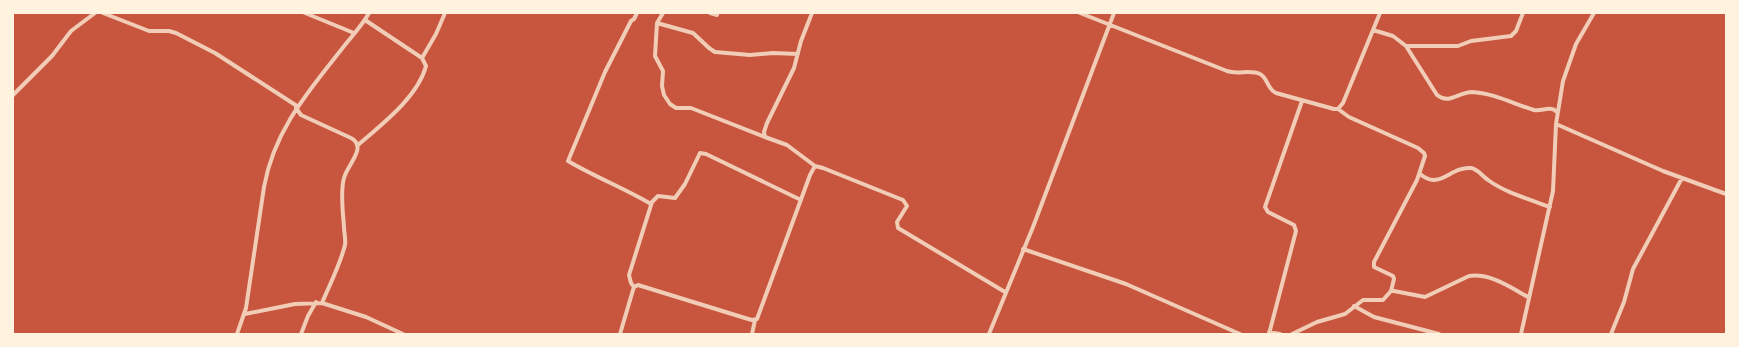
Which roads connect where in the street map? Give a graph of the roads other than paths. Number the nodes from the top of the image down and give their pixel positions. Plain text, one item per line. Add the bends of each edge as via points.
1 (94, 13) edge
2 (103, 13) edge
3 (305, 13) edge
4 (369, 13) edge
5 (446, 13) edge
6 (637, 13) edge
7 (663, 13) edge
8 (710, 13) edge
9 (812, 13) edge
10 (1080, 13) edge
11 (1114, 13) edge
12 (1380, 13) edge
13 (1523, 13) edge
14 (1594, 13) edge
15 (717, 15) dead end
16 (365, 20) junction
17 (657, 23) junction
18 (1110, 24) junction
19 (1373, 30) junction
20 (354, 33) junction
21 (1406, 46) junction
22 (798, 54) junction
23 (422, 58) junction
24 (13, 95) edge
25 (1302, 101) junction
26 (297, 107) junction
27 (1338, 109) junction
28 (1557, 112) junction
29 (1556, 124) junction
30 (765, 138) junction
31 (358, 145) junction
32 (815, 166) junction
33 (1420, 174) junction
34 (1682, 178) junction
35 (1726, 194) edge
36 (801, 200) junction
37 (651, 204) junction
38 (1550, 206) junction
39 (1023, 249) junction
40 (634, 287) junction
41 (1391, 291) junction
42 (1005, 292) junction
43 (1528, 297) junction
44 (316, 302) junction
45 (322, 303) junction
46 (1354, 306) junction
47 (245, 314) junction
48 (756, 320) junction
49 (1421, 332) edge
50 (1269, 333) edge
51 (237, 334) edge
52 (301, 334) edge
53 (403, 334) edge
54 (620, 334) edge
55 (752, 334) edge
56 (989, 334) edge
57 (1240, 334) edge
58 (1280, 334) edge
59 (1292, 334) edge
60 (1439, 334) edge
61 (1521, 334) edge
62 (1611, 334) edge

1 - 24 street via 71,31 52,56
2 - 26 street via 150,31 176,33 215,53
3 - 20 street
4 - 16 street
5 - 23 street
6 - 37 street via 605,72 568,161
7 - 17 street
8 - 15 street
9 - 22 street
10 - 18 street
11 - 18 street
12 - 19 street
13 - 21 street via 1516,31 1511,36 1471,41 1458,46
14 - 28 street via 1569,62
16 - 20 street
16 - 23 street
17 - 22 street via 693,33 715,52 750,55
17 - 30 street via 655,56 663,71 662,90 670,104 676,108 691,108
18 - 25 street via 1227,71 1238,74 1261,74 1272,91
18 - 39 street
19 - 21 street via 1393,36
19 - 27 street
20 - 26 street
21 - 28 street via 1437,95 1442,98 1450,100 1463,93 1476,92 1534,110 1552,109
22 - 30 street via 794,68 767,123
23 - 31 street via 426,64 425,69 412,92 393,114
25 - 27 street
25 - 50 street via 1266,202 1268,212 1294,225 1296,231
26 - 31 street via 301,115 351,138
26 - 47 street via 280,138 268,168
27 - 33 street via 1349,117 1422,151 1425,160
28 - 29 street
29 - 34 street
29 - 38 street via 1554,184
30 - 32 street via 787,145
31 - 45 street via 344,180 345,244
32 - 36 street
32 - 42 street via 903,200 907,206 897,222 898,228
33 - 38 street via 1427,179 1438,180 1462,169 1475,169 1498,187
33 - 41 street via 1374,262 1374,267 1394,276
34 - 35 street
34 - 62 street via 1635,265
36 - 37 street via 702,153 698,155 688,179 675,198 658,196
36 - 48 street via 761,313
37 - 40 street via 629,275
38 - 43 street
39 - 42 street
39 - 57 street via 1126,284
40 - 48 street via 643,286
40 - 54 street
41 - 43 street via 1425,297 1474,275 1503,283
41 - 46 street via 1383,300 1363,300
42 - 56 street
43 - 61 street
44 - 45 street
44 - 47 street
44 - 52 street
45 - 53 street via 366,317
46 - 49 street via 1374,317
46 - 59 street via 1345,314 1317,322
47 - 51 street
48 - 55 street
49 - 60 street
50 - 58 street

